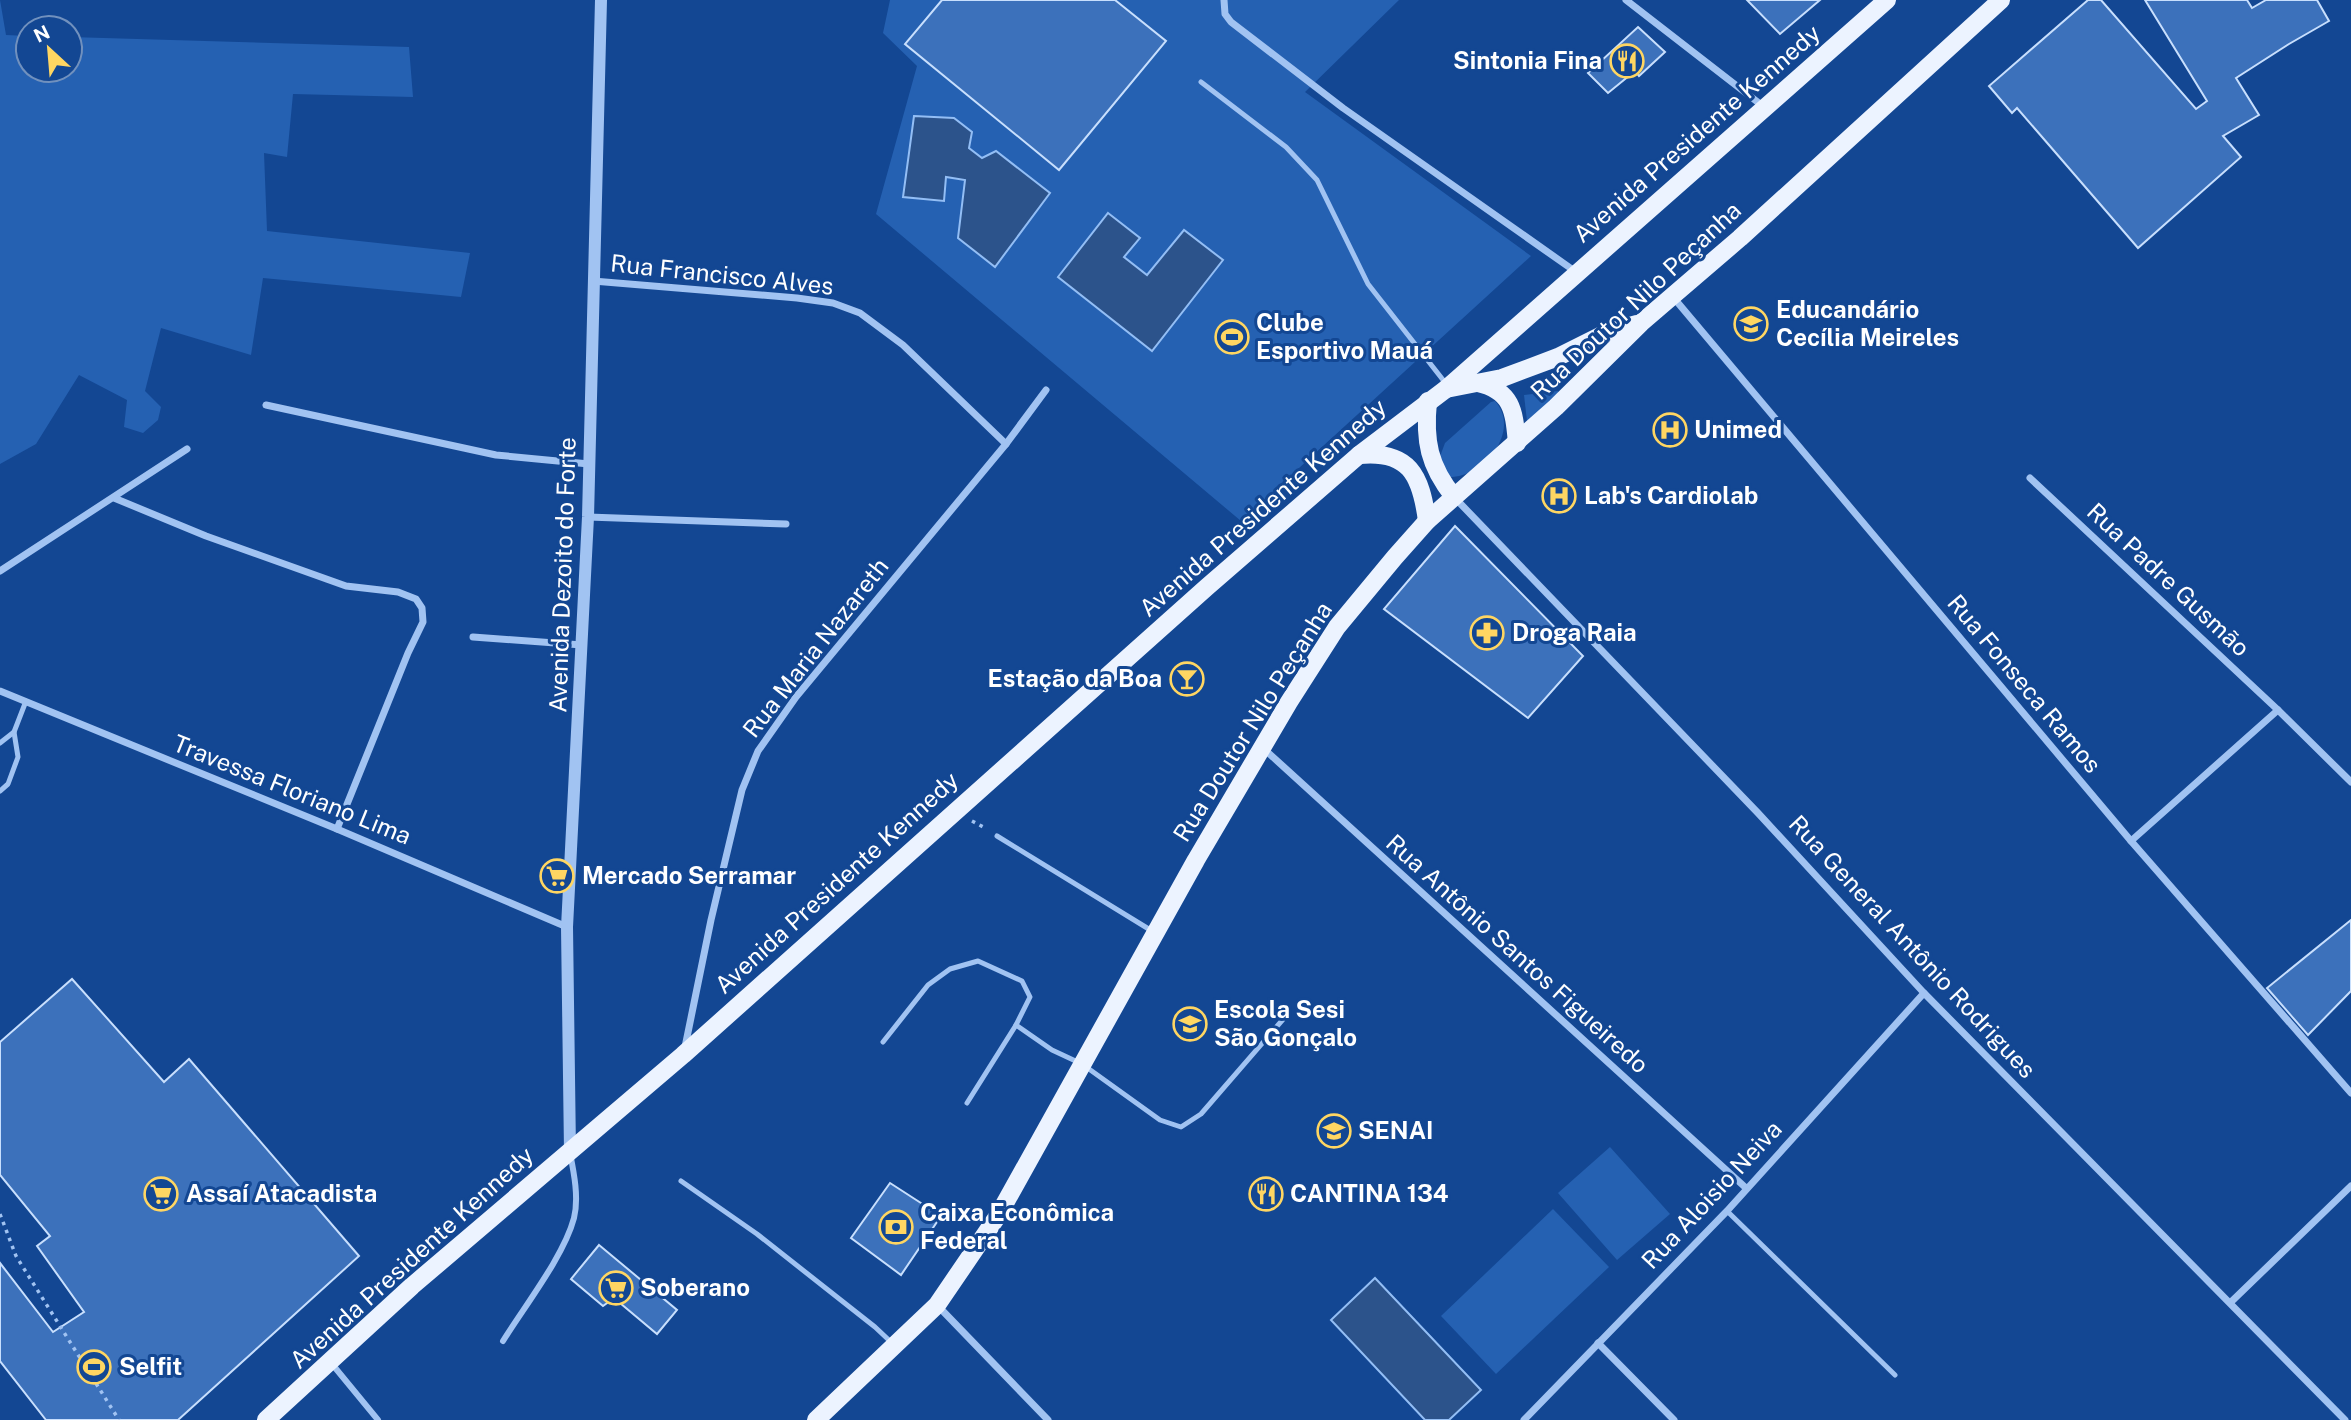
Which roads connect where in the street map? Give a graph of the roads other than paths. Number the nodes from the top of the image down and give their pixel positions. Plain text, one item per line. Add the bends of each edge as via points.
1 (601, 0) edge
2 (1224, 0) edge
3 (1626, 0) edge
4 (1887, 0) edge
5 (2001, 0) edge
6 (1201, 82) dead end
7 (1765, 108) junction
8 (1576, 273) junction
9 (593, 281) junction
10 (1672, 296) junction
11 (1641, 323) junction
12 (1478, 383) junction
13 (1447, 388) junction
14 (1046, 390) dead end
15 (1428, 401) junction
16 (266, 405) dead end
17 (1517, 443) junction
18 (1006, 444) junction
19 (187, 449) dead end
20 (1359, 455) junction
21 (589, 464) junction
22 (2030, 478) dead end
23 (1454, 497) junction
24 (114, 498) junction
25 (588, 517) junction
26 (1427, 521) junction
27 (786, 524) dead end
28 (0, 571) edge
29 (473, 637) dead end
30 (582, 645) junction
31 (0, 691) edge
32 (26, 701) junction
33 (2278, 710) junction
34 (14, 732) junction
35 (0, 743) edge
36 (1263, 748) junction
37 (2351, 782) edge
38 (0, 791) edge
39 (337, 829) junction
40 (998, 836) dead end
41 (2131, 841) junction
42 (568, 927) junction
43 (1155, 933) junction
44 (1924, 993) junction
45 (1285, 1017) dead end
46 (1016, 1025) junction
47 (883, 1042) dead end
48 (683, 1055) junction
49 (1082, 1064) junction
50 (2348, 1083) edge
51 (2351, 1093) edge
52 (967, 1103) dead end
53 (570, 1151) junction
54 (681, 1181) dead end
55 (2351, 1186) edge
56 (1746, 1188) junction
57 (1727, 1211) junction
58 (2231, 1302) junction
59 (937, 1305) junction
60 (503, 1341) dead end
61 (1598, 1343) junction
62 (894, 1346) junction
63 (331, 1362) junction
64 (1895, 1375) dead end
65 (266, 1420) edge
66 (378, 1420) edge
67 (816, 1420) edge
68 (1048, 1420) edge
69 (1524, 1420) edge
70 (1674, 1420) edge
71 (2345, 1420) edge

1 - 9 street, Avenida Dezoito do Forte
2 - 8 street via 1231,22 1343,108
3 - 7 street
4 - 7 main road, Avenida Presidente Kennedy
5 - 10 main road, Rua Doutor Nilo Peçanha
6 - 13 lane via 1286,147 1317,180 1368,284
7 - 8 main road, Avenida Presidente Kennedy
8 - 13 main road, Avenida Presidente Kennedy
9 - 18 street, Rua Francisco Alves via 797,298 860,313 903,345
9 - 21 street, Avenida Dezoito do Forte
10 - 11 main road, Rua Doutor Nilo Peçanha
10 - 41 street, Rua Fonseca Ramos
11 - 12 main road, Avenida Presidente Kennedy via 1608,332 1502,378
11 - 17 main road, Rua Doutor Nilo Peçanha
12 - 13 main road, Avenida Presidente Kennedy
12 - 17 main road via 1503,393 1515,419
13 - 15 main road, Avenida Presidente Kennedy
14 - 18 street, Rua Maria Nazareth
15 - 20 main road, Avenida Presidente Kennedy
15 - 23 main road via 1429,453
16 - 21 street via 496,455
17 - 23 main road, Rua Doutor Nilo Peçanha
18 - 48 street, Rua Maria Nazareth via 796,697 758,751 742,790
19 - 24 street
20 - 26 main road via 1378,453 1406,464 1417,480
20 - 48 main road, Avenida Presidente Kennedy
21 - 25 street, Avenida Dezoito do Forte
22 - 33 street, Rua Padre Gusmão
23 - 26 main road, Rua Doutor Nilo Peçanha
23 - 44 street, Rua General Antônio Rodrigues
24 - 28 street
24 - 39 street via 346,586 398,592 416,599 423,622
25 - 27 street
25 - 30 street, Avenida Dezoito do Forte
26 - 36 main road, Rua Doutor Nilo Peçanha via 1337,628
29 - 30 street
30 - 42 street, Avenida Dezoito do Forte
31 - 32 street, Travessa Floriano Lima
32 - 34 lane
32 - 39 street, Travessa Floriano Lima
33 - 37 street, Rua Padre Gusmão
33 - 41 street
34 - 35 lane
34 - 38 lane via 18,757 8,784
36 - 43 main road, Rua Doutor Nilo Peçanha
36 - 56 street, Rua Antônio Santos Figueiredo
39 - 42 street, Travessa Floriano Lima
40 - 43 lane
41 - 50 street, Rua Fonseca Ramos
42 - 53 street, Avenida Dezoito do Forte
43 - 49 main road, Rua Doutor Nilo Peçanha
44 - 56 street, Rua Aloisio Neiva
44 - 58 street, Rua General Antônio Rodrigues
45 - 49 lane via 1201,1114 1181,1127 1160,1120
46 - 47 lane via 1030,997 1022,981 978,961 950,969 928,985
46 - 49 lane
46 - 52 lane
48 - 53 main road, Avenida Presidente Kennedy
49 - 59 main road, Rua Doutor Nilo Peçanha via 999,1214
50 - 51 street, Rua Fonseca Ramos
53 - 60 street via 575,1217 561,1250
53 - 63 main road, Avenida Presidente Kennedy
54 - 62 lane via 767,1242
55 - 58 street
56 - 57 street, Rua Aloisio Neiva
57 - 61 street, Rua Aloisio Neiva
57 - 64 lane
58 - 71 street, Rua General Antônio Rodrigues
59 - 62 main road, Rua Doutor Nilo Peçanha
59 - 68 street
61 - 69 street, Rua Aloisio Neiva
61 - 70 street
62 - 67 main road, Rua Doutor Nilo Peçanha
63 - 65 main road, Avenida Presidente Kennedy
63 - 66 street

